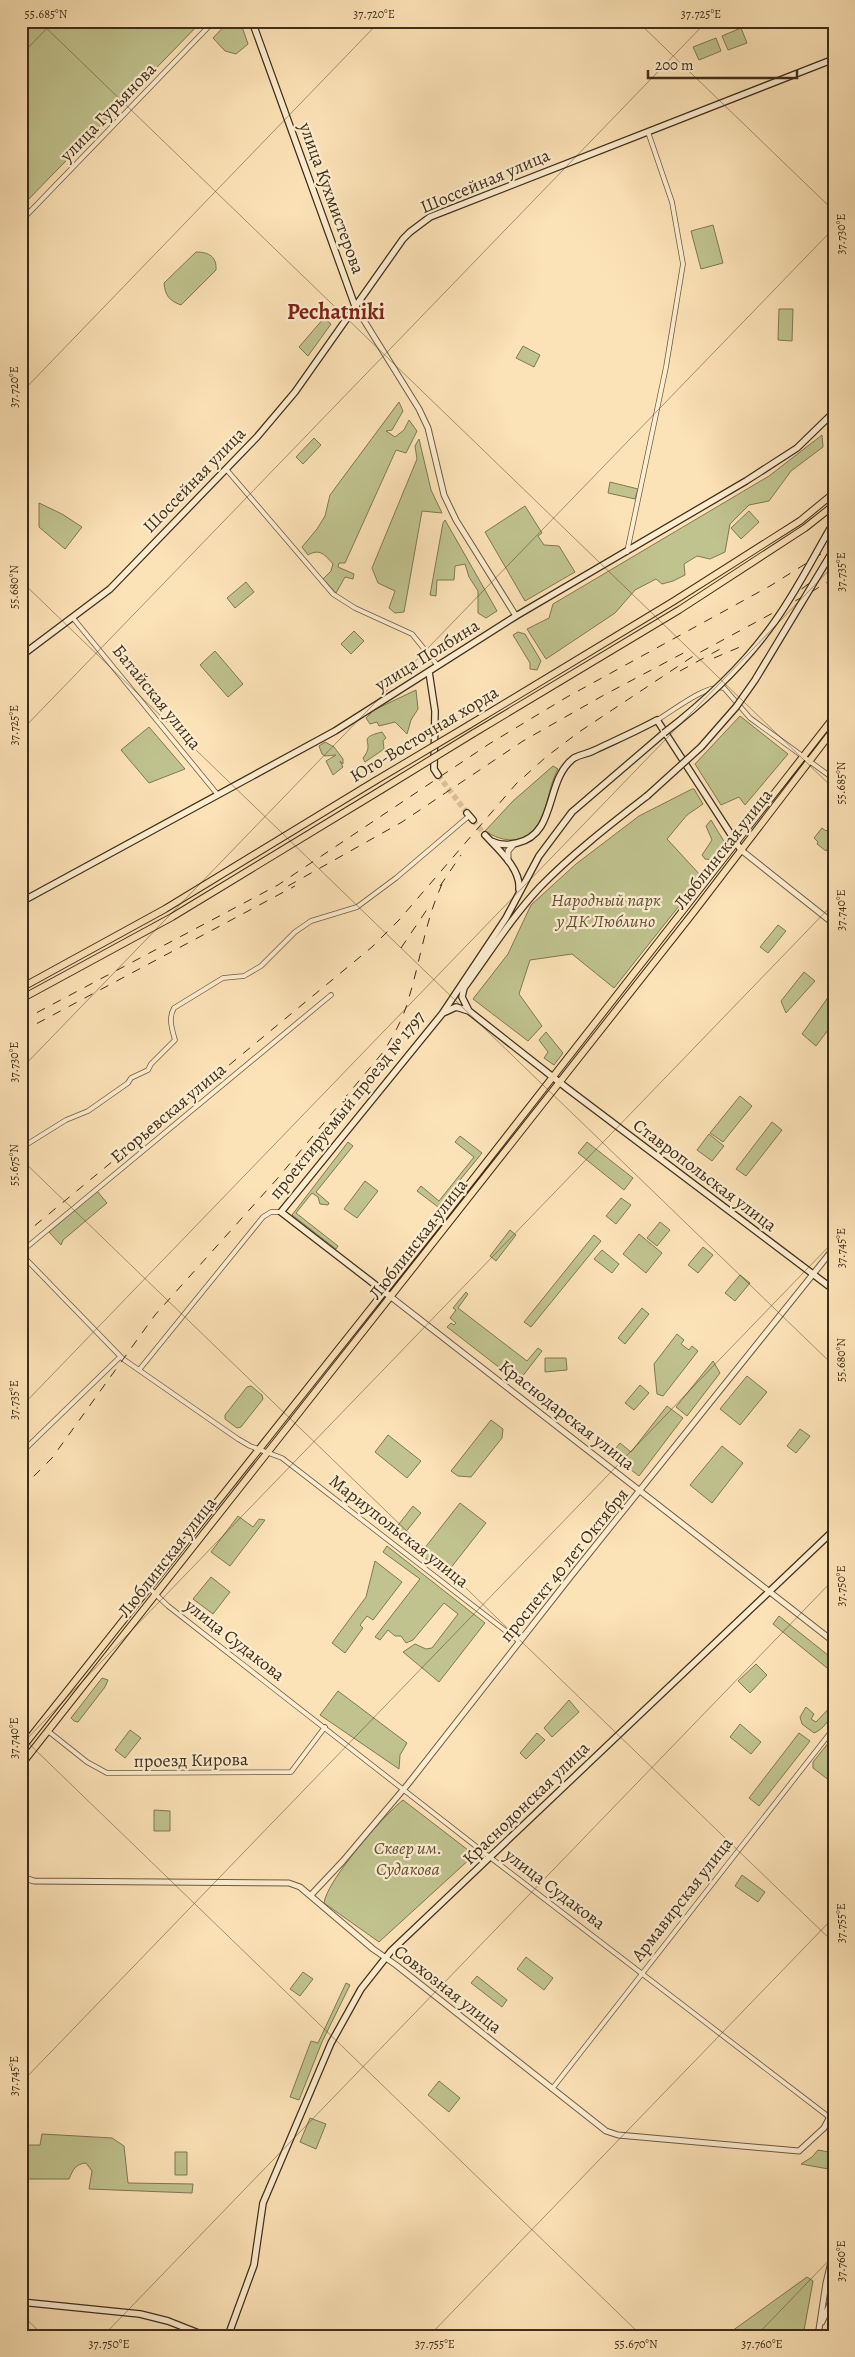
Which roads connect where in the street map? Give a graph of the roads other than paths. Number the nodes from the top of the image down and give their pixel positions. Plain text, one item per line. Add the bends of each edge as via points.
1 (214, 21) edge
2 (252, 21) edge
3 (834, 59) edge
4 (648, 132) junction
5 (21, 221) edge
6 (355, 306) junction
7 (834, 412) edge
8 (226, 469) junction
9 (834, 492) edge
10 (834, 505) edge
11 (834, 522) edge
12 (834, 549) edge
13 (627, 552) junction
14 (516, 616) junction
15 (74, 618) junction
16 (21, 656) edge
17 (438, 666) junction
18 (428, 672) junction
19 (834, 717) edge
20 (657, 720) junction
21 (834, 729) edge
22 (636, 731) junction
23 (665, 733) junction
24 (806, 759) junction
25 (438, 776) tunnel mouth
26 (834, 779) edge
27 (218, 795) junction
28 (470, 816) dead end
29 (485, 835) tunnel mouth
30 (491, 842) junction
31 (514, 844) junction
32 (736, 844) junction
33 (741, 850) junction
34 (508, 861) junction
35 (21, 890) edge
36 (517, 896) junction
37 (29, 898) junction
38 (21, 902) edge
39 (834, 924) edge
40 (21, 988) edge
41 (332, 995) dead end
42 (21, 999) edge
43 (469, 1011) junction
44 (442, 1014) junction
45 (553, 1077) junction
46 (559, 1083) junction
47 (21, 1148) edge
48 (281, 1212) junction
49 (834, 1248) edge
50 (21, 1253) edge
51 (813, 1274) junction
52 (834, 1290) edge
53 (384, 1291) junction
54 (392, 1296) junction
55 (120, 1357) junction
56 (139, 1370) junction
57 (259, 1450) junction
58 (269, 1452) junction
59 (21, 1453) edge
60 (641, 1491) junction
61 (834, 1530) edge
62 (148, 1587) junction
63 (769, 1591) junction
64 (156, 1595) junction
65 (520, 1642) junction
66 (834, 1642) edge
67 (324, 1727) junction
68 (834, 1728) edge
69 (48, 1732) junction
70 (21, 1749) edge
71 (21, 1765) edge
72 (404, 1789) junction
73 (491, 1858) junction
74 (21, 1877) edge
75 (311, 1895) junction
76 (386, 1958) junction
77 (642, 1973) junction
78 (552, 2089) junction
79 (834, 2109) edge
80 (831, 2119) edge
81 (834, 2249) edge
82 (834, 2295) edge
83 (21, 2302) edge
84 (206, 2336) edge
85 (228, 2336) edge
86 (818, 2336) edge

1 - 5 street, улица Гурьянова
2 - 6 main road, улица Кухмистерова
3 - 4 main road, Шоссейная улица
4 - 6 main road, Шоссейная улица via 430,217 410,232
4 - 13 street via 672,202 683,264 677,313 670,334
6 - 8 main road, Шоссейная улица via 295,392
6 - 14 street, улица Кухмистерова via 419,409 428,428 444,495 469,542
7 - 13 main road, улица Полбина via 797,448
8 - 15 main road, Шоссейная улица via 110,589
8 - 17 street via 333,594 355,608 412,634
9 - 40 main road, Юго-Восточная хорда, bridge via 792,526 674,601 165,909
10 - 42 main road, Юго-Восточная хорда, bridge via 805,528 679,610 172,917
11 - 36 main road, проектируемый проезд № 1797, bridge via 784,607 743,661 706,700 622,766 572,812 539,856
12 - 43 main road, bridge via 736,707 701,747 549,878 516,915 464,988 462,997
13 - 14 main road, улица Полбина
14 - 17 main road, улица Полбина
15 - 16 main road, Шоссейная улица
15 - 27 street, Батайская улица
17 - 18 main road, улица Полбина
18 - 25 main road via 433,690 436,731 434,769
18 - 27 main road, улица Полбина via 335,731
19 - 24 main road, Люблинская улица
20 - 22 main road
20 - 23 main road
20 - 24 street via 706,690 720,687 727,690 750,718
21 - 24 main road, Люблинская улица
22 - 23 main road via 657,726
22 - 31 main road via 580,755 567,764 555,784 541,828 532,837
23 - 32 main road
24 - 26 street
24 - 32 main road, Люблинская улица
24 - 33 main road, Люблинская улица
27 - 37 main road, улица Полбина
28 - 47 street via 356,907 311,921 295,932 262,966 244,976 223,978 174,1008 170,1019 175,1040 148,1070 131,1078 88,1111 66,1120
29 - 30 main road
30 - 31 main road
30 - 34 main road
31 - 34 street via 508,850
32 - 33 main road
32 - 45 main road, Люблинская улица
33 - 39 street
33 - 46 main road, Люблинская улица
34 - 36 main road via 519,879
35 - 37 street
36 - 44 main road, проектируемый проезд № 1797 via 499,930
37 - 38 main road, улица Полбина
41 - 50 street, Егорьевская улица
43 - 44 main road via 451,1008
43 - 45 main road, Ставропольская улица
44 - 48 main road, проектируемый проезд № 1797
45 - 46 main road, Ставропольская улица
45 - 53 main road, Люблинская улица
46 - 51 main road, Ставропольская улица
46 - 54 main road, Люблинская улица
48 - 53 main road, Краснодарская улица
48 - 56 street, проектируемый проезд № 1797 via 270,1212 263,1217
49 - 51 street, проспект 40 лет Октября
50 - 55 street, Мариупольская улица
51 - 52 main road, Ставропольская улица
51 - 60 street, проспект 40 лет Октября
53 - 54 main road, Краснодарская улица
53 - 57 main road, Люблинская улица
54 - 58 main road, Люблинская улица
54 - 60 street, Краснодарская улица
55 - 56 street, Мариупольская улица
55 - 59 street
56 - 57 street, Мариупольская улица
57 - 58 street, Мариупольская улица
57 - 62 main road, Люблинская улица
58 - 64 main road, Люблинская улица
58 - 65 street, Мариупольская улица via 282,1458
60 - 63 street, Краснодарская улица
60 - 65 street, проспект 40 лет Октября
61 - 63 main road, Краснодонская улица
62 - 64 street, улица Судакова
62 - 70 main road, Люблинская улица
63 - 66 street, Краснодарская улица
63 - 73 main road, Краснодонская улица
64 - 67 street, улица Судакова
64 - 69 main road, Люблинская улица
65 - 72 street, проспект 40 лет Октября
67 - 69 street, проезд Кирова via 291,1772 256,1773 107,1773
67 - 72 street, улица Судакова
68 - 77 street, Армавирская улица
69 - 71 main road, Люблинская улица
72 - 73 street, улица Судакова
72 - 75 street, проспект 40 лет Октября
73 - 76 main road, Краснодонская улица
73 - 77 street, улица Судакова
74 - 75 street, Совхозная улица via 34,1881 289,1883
75 - 76 street, Совхозная улица
76 - 78 street, Совхозная улица
76 - 85 main road, Краснодонская улица via 361,1989 331,2043 263,2203 254,2265
77 - 78 street, Армавирская улица
77 - 80 street, улица Судакова
78 - 80 street, Совхозная улица via 606,2131 646,2138 799,2152
79 - 80 street
81 - 86 street
82 - 86 street
83 - 84 main road via 140,2314

